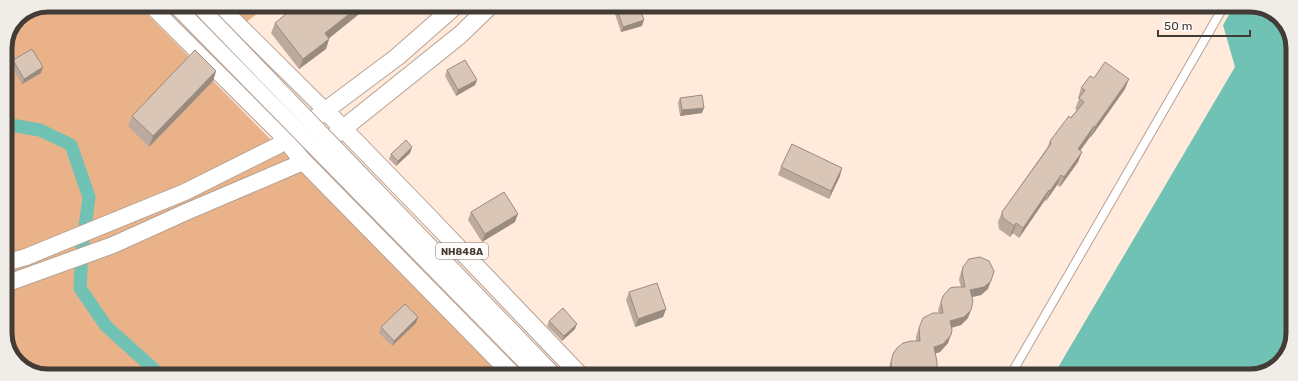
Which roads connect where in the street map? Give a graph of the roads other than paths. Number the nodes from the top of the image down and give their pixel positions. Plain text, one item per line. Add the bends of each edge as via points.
1 (157, 12) edge
2 (182, 12) edge
3 (205, 12) edge
4 (226, 12) edge
5 (448, 12) edge
6 (484, 12) edge
7 (1221, 12) edge
8 (325, 110) junction
9 (342, 128) junction
10 (286, 140) junction
11 (302, 160) junction
12 (12, 261) edge
13 (12, 282) edge
14 (507, 369) edge
15 (532, 369) edge
16 (548, 369) edge
17 (574, 369) edge
18 (1014, 369) edge

1 - 10 main road
2 - 15 main road, bridge
3 - 16 main road, bridge
4 - 8 main road
5 - 8 highway via 397,57
6 - 9 highway via 460,35
7 - 18 street
8 - 9 highway, NH848A
8 - 10 highway
9 - 11 highway via 322,147
9 - 17 highway, NH848A
10 - 11 highway
10 - 12 main road via 185,192
11 - 13 main road via 296,165 113,246
11 - 14 highway

